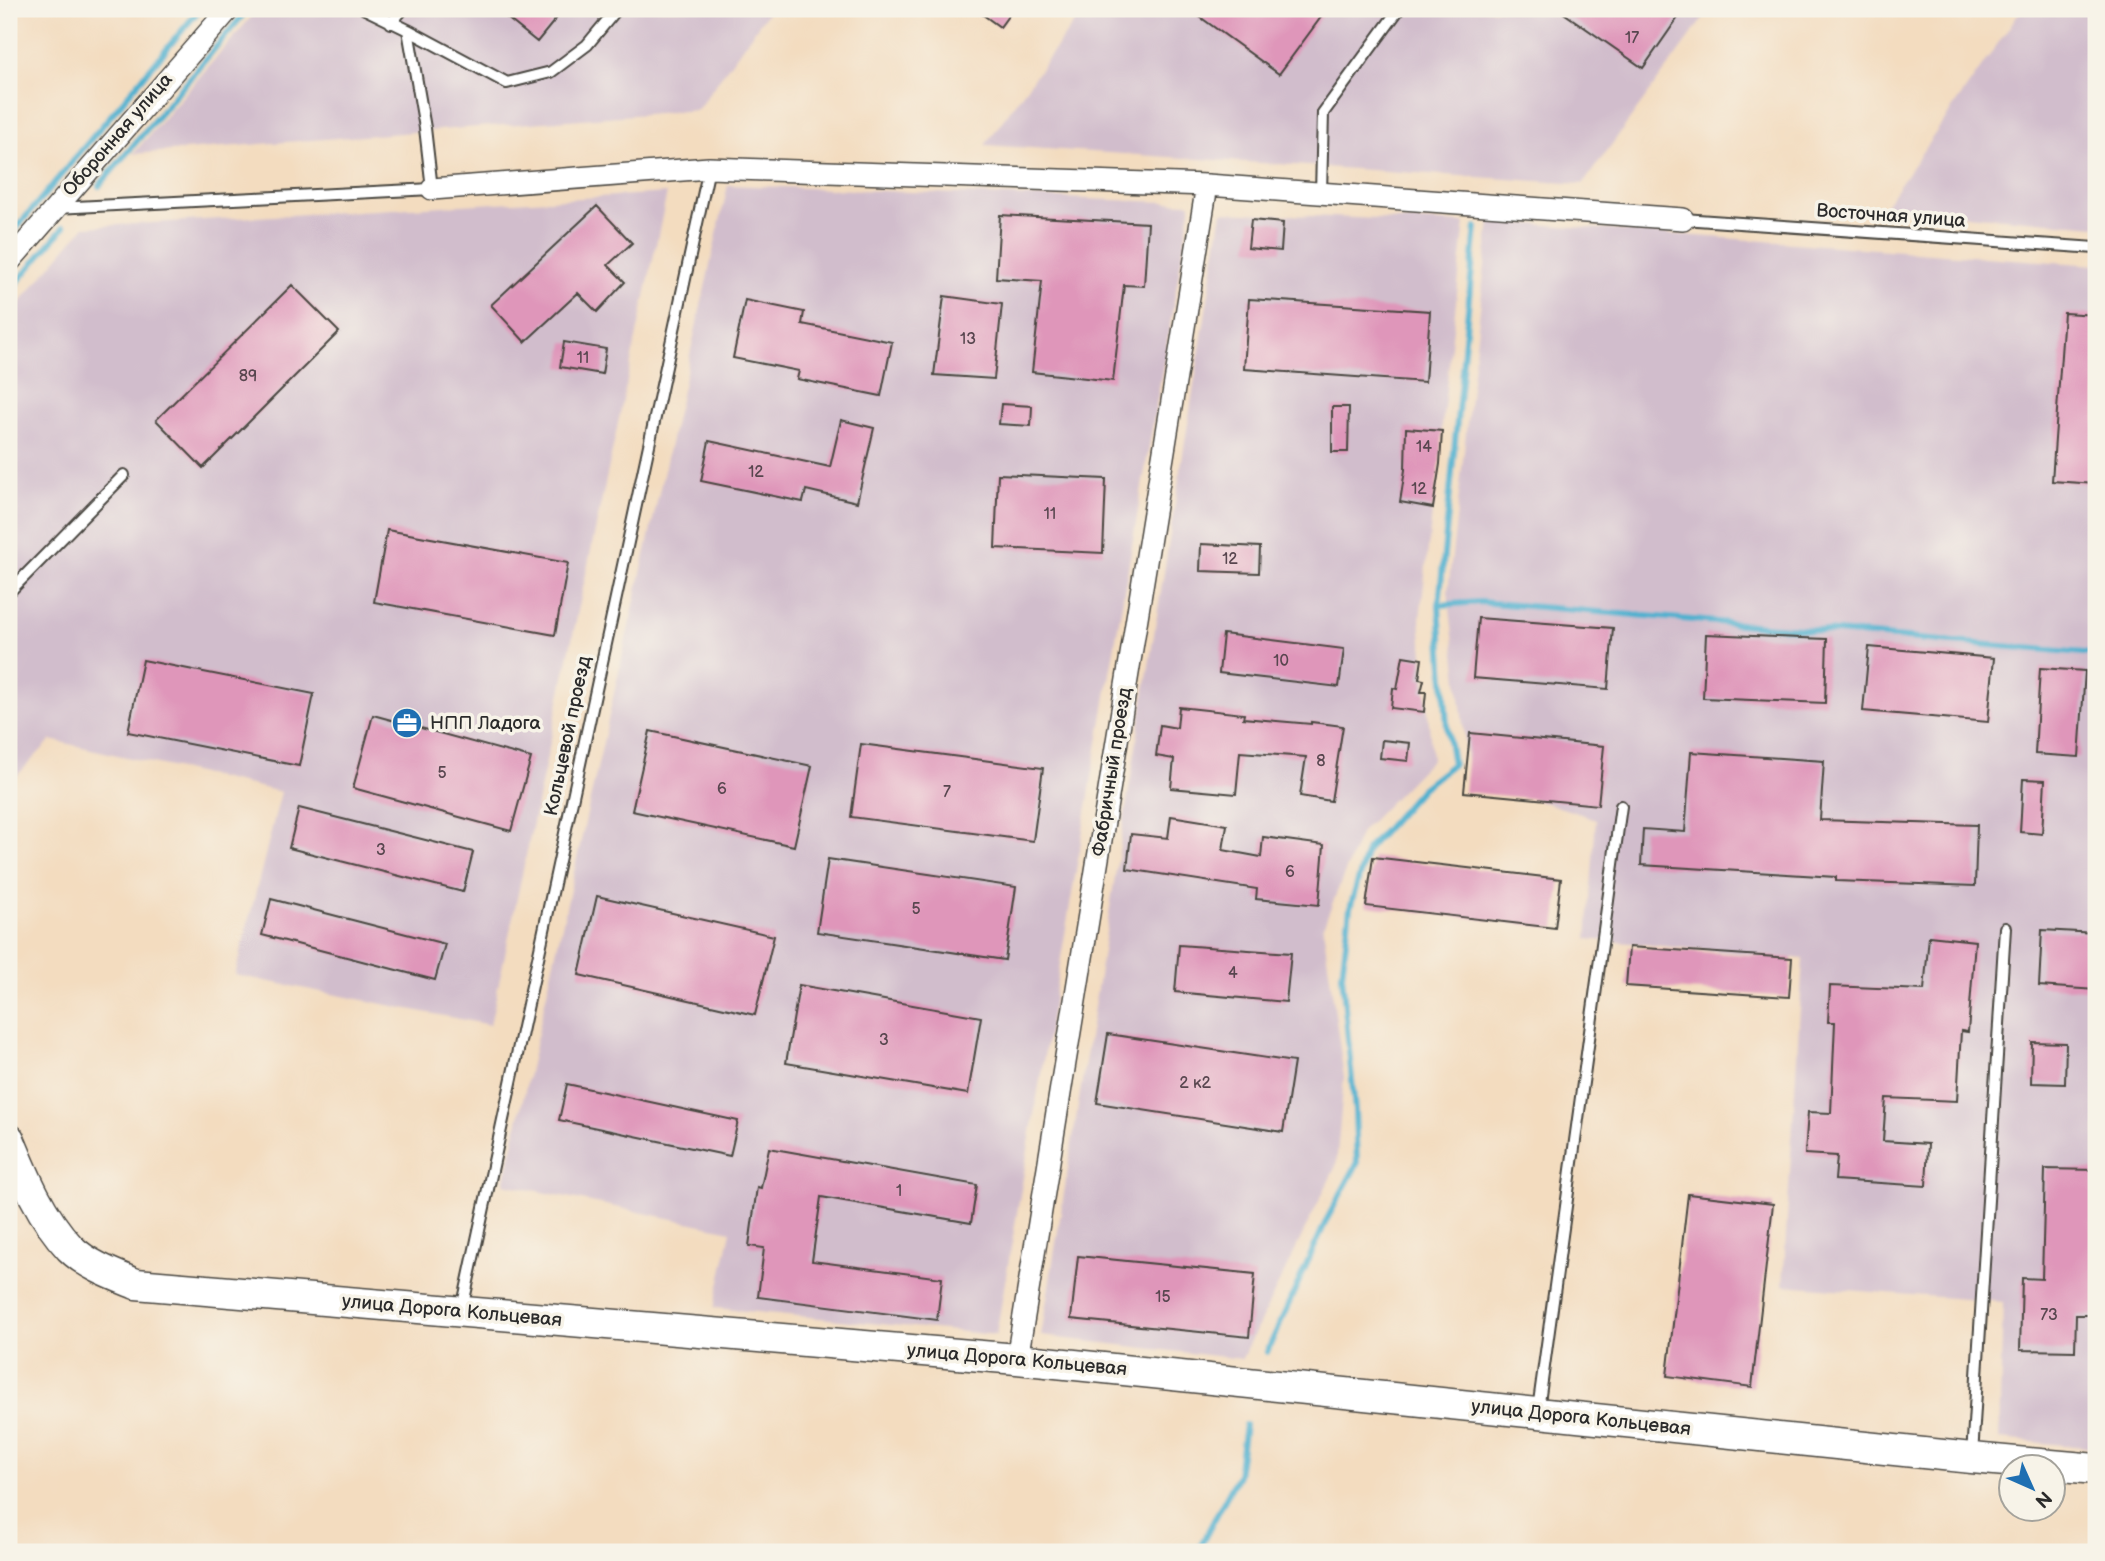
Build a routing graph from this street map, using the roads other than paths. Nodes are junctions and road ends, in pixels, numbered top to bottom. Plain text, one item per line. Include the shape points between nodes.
1 (229, 9) edge
2 (365, 9) edge
3 (403, 9) edge
4 (617, 9) edge
5 (1399, 9) edge
6 (391, 23) junction
7 (408, 30) junction
8 (709, 168) junction
9 (1207, 185) junction
10 (432, 189) junction
11 (1321, 193) junction
12 (54, 208) junction
13 (1683, 219) joint
14 (2096, 248) edge
15 (9, 262) edge
16 (124, 475) dead end
17 (9, 592) edge
18 (1621, 806) dead end
19 (2005, 928) dead end
20 (9, 1139) edge
21 (461, 1311) junction
22 (1017, 1359) junction
23 (1538, 1413) junction
24 (1972, 1458) junction
25 (2096, 1469) edge

1 - 12 street, Оборонная улица
2 - 6 lane
3 - 6 lane
4 - 7 lane via 587,45 551,72 507,83
5 - 11 lane via 1323,113
6 - 7 lane
7 - 10 lane
8 - 9 street
8 - 10 street
8 - 21 lane, Кольцевой проезд
9 - 11 street
9 - 22 street, Фабричный проезд
10 - 12 lane
11 - 13 street
12 - 15 street, Оборонная улица
13 - 14 lane, Восточная улица
16 - 17 lane
18 - 23 lane
19 - 24 lane
20 - 21 street, улица Дорога Кольцевая via 35,1201 71,1249 136,1284
21 - 22 street, улица Дорога Кольцевая
22 - 23 street, улица Дорога Кольцевая
23 - 24 street, улица Дорога Кольцевая
24 - 25 street, улица Дорога Кольцевая

